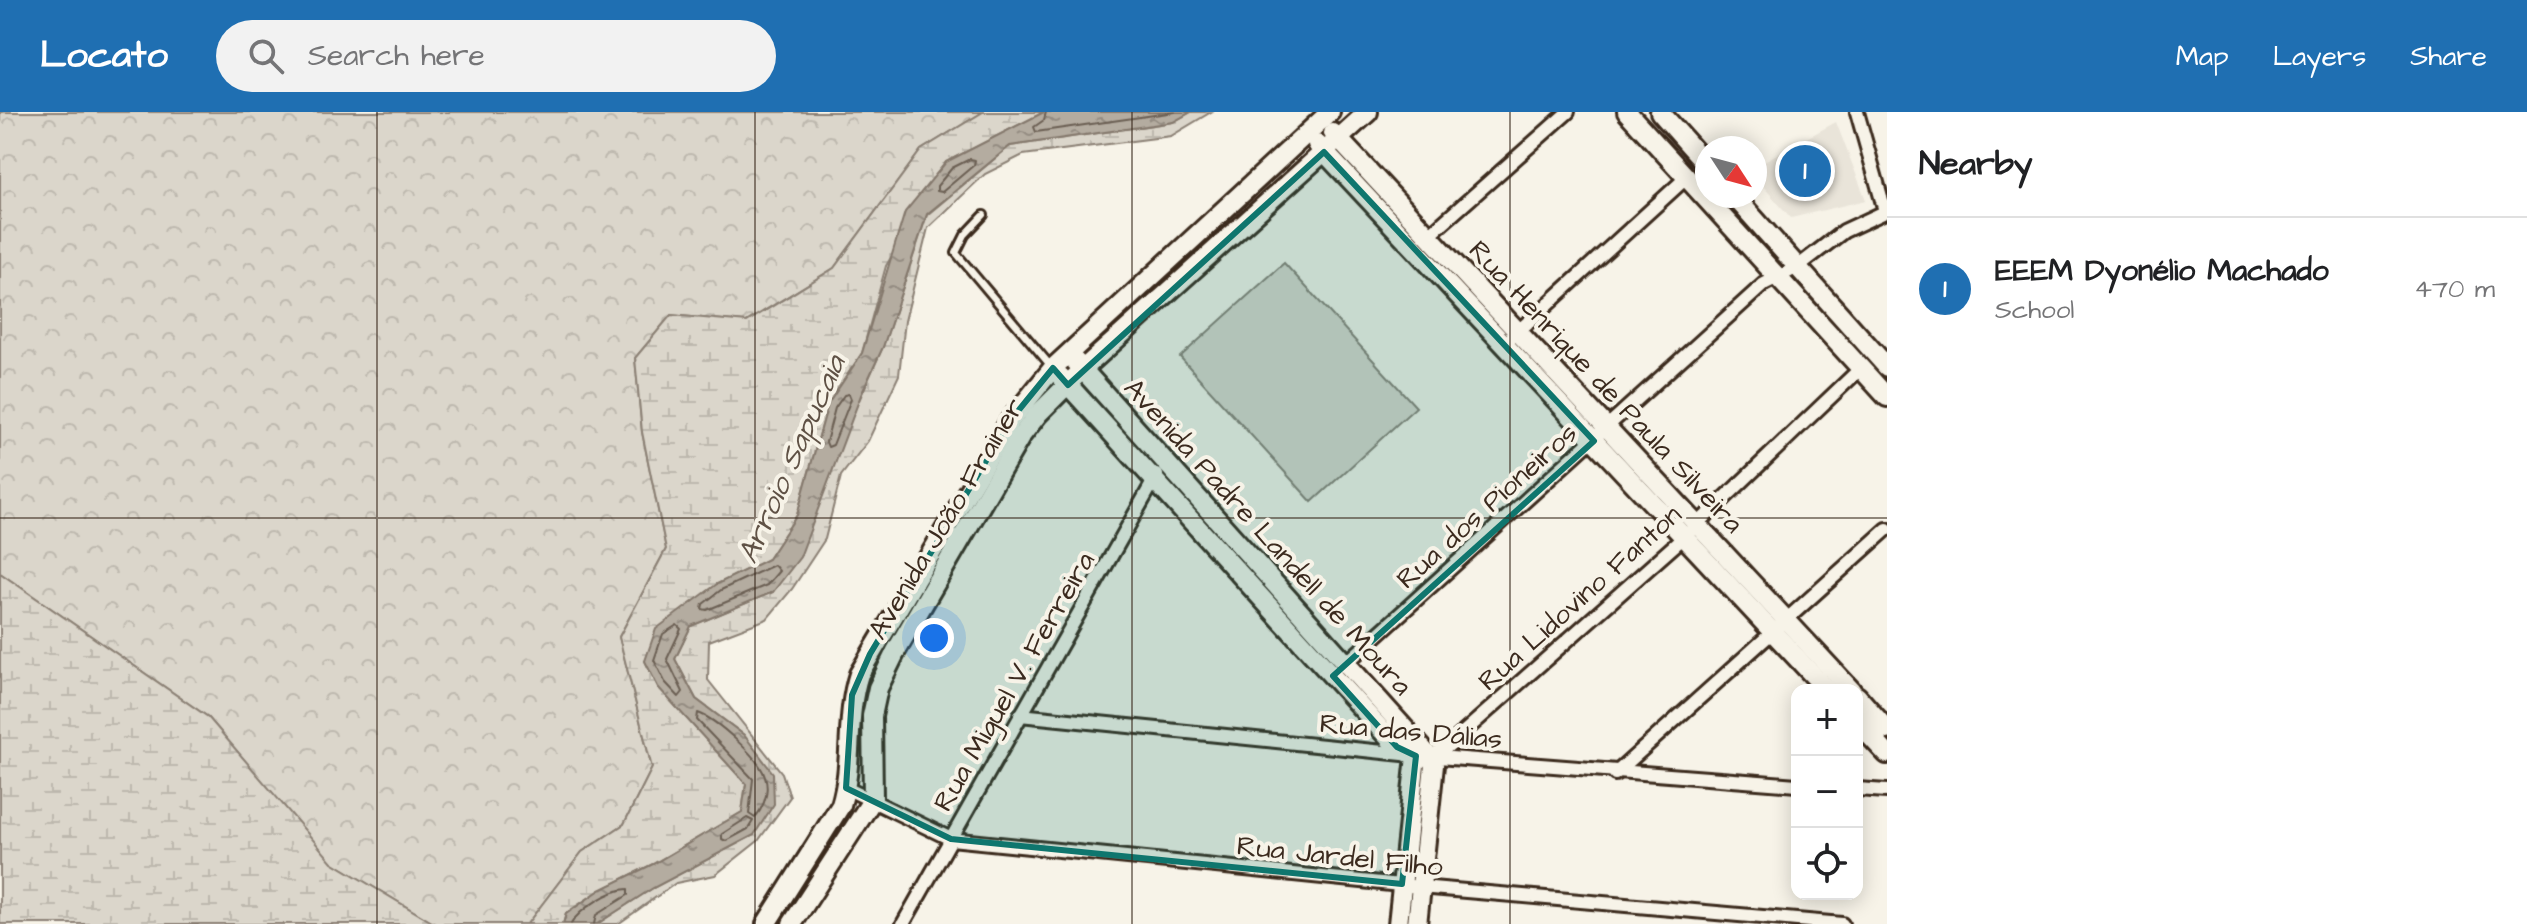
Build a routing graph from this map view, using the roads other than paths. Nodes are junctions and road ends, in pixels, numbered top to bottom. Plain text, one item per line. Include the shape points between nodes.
1 (1368, 112) edge
2 (1568, 112) edge
3 (1627, 112) edge
4 (1660, 112) edge
5 (1857, 112) edge
6 (1326, 116) edge
7 (1307, 133) junction
8 (1339, 139) junction
9 (1695, 151) edge
10 (1324, 152) junction
11 (1687, 177) junction
12 (1744, 208) edge
13 (1886, 211) edge
14 (984, 215) dead end
15 (1428, 236) junction
16 (1796, 268) junction
17 (1778, 275) junction
18 (1510, 338) junction
19 (1068, 352) junction
20 (1551, 367) junction
21 (1887, 367) edge
22 (1053, 368) junction
23 (1861, 368) junction
24 (1082, 370) junction
25 (1537, 380) junction
26 (1068, 385) junction
27 (1887, 397) edge
28 (1601, 434) junction
29 (1163, 461) junction
30 (1154, 482) junction
31 (1697, 522) junction
32 (1887, 529) edge
33 (1684, 537) junction
34 (1780, 626) junction
35 (1348, 661) junction
36 (1333, 676) junction
37 (1823, 684) edge
38 (1844, 684) edge
39 (1863, 701) edge
40 (1020, 715) junction
41 (1883, 717) edge
42 (1863, 728) edge
43 (1887, 754) edge
44 (1422, 756) junction
45 (1615, 774) junction
46 (1791, 785) edge
47 (846, 788) junction
48 (1863, 789) edge
49 (1887, 791) edge
50 (873, 799) junction
51 (951, 839) junction
52 (1411, 886) junction
53 (766, 924) edge
54 (792, 924) edge
55 (903, 924) edge
56 (1398, 924) edge
57 (1417, 924) edge
58 (1842, 924) edge

1 - 8 street, Avenida João Frainer
2 - 15 street
3 - 11 street
4 - 9 street
5 - 13 street
6 - 7 street, Avenida João Frainer
6 - 8 street, Rua Henrique de Paula Silveira
7 - 10 street, Rua Henrique de Paula Silveira
7 - 19 street, Avenida João Frainer
8 - 10 street, Avenida João Frainer
8 - 15 street, Rua Henrique de Paula Silveira
10 - 18 street, Rua Henrique de Paula Silveira
10 - 24 street, Avenida João Frainer
11 - 17 street
11 - 18 street
12 - 16 street
13 - 16 street via 1844,231
14 - 22 lane via 956,253
15 - 18 street, Rua Henrique de Paula Silveira
16 - 17 street
16 - 21 street
17 - 23 street
17 - 28 street, Rua dos Pioneiros
18 - 20 street, Rua Henrique de Paula Silveira
18 - 25 street, Rua Henrique de Paula Silveira
19 - 22 street, Avenida João Frainer
19 - 24 street, Avenida Padre Landell de Moura
20 - 25 street
20 - 28 street, Rua Henrique de Paula Silveira
22 - 26 street, Avenida Padre Landell de Moura
22 - 47 street, Avenida João Frainer via 1010,421 859,674 852,695
23 - 27 street
23 - 31 street, Rua Lidovino Fanton
24 - 26 street, Avenida João Frainer
24 - 29 street, Avenida Padre Landell de Moura
25 - 28 street, Rua Henrique de Paula Silveira
26 - 30 street, Avenida Padre Landell de Moura
26 - 50 street, Avenida João Frainer via 1021,436 884,676 872,716
28 - 31 street, Rua Henrique de Paula Silveira
28 - 33 street, Rua Henrique de Paula Silveira
28 - 35 street, Rua dos Pioneiros
29 - 30 street, Rua Miguel V. Ferreira
29 - 35 street, Avenida Padre Landell de Moura
30 - 36 street, Avenida Padre Landell de Moura
30 - 40 street, Rua Miguel V. Ferreira
31 - 33 street, Rua Lidovino Fanton
31 - 34 street, Rua Henrique de Paula Silveira
32 - 34 street
33 - 34 street, Rua Henrique de Paula Silveira
33 - 44 street, Rua Lidovino Fanton via 1447,747
34 - 37 street, Rua Henrique de Paula Silveira
34 - 38 street, Rua Henrique de Paula Silveira
34 - 45 street
35 - 36 street, Rua dos Pioneiros
35 - 44 street, Avenida Padre Landell de Moura
36 - 44 street, Avenida Padre Landell de Moura via 1397,747
39 - 41 street
40 - 44 street, Rua das Dálias
40 - 51 street, Rua Miguel V. Ferreira
42 - 43 street
44 - 45 street, Rua das Dálias
44 - 52 street
45 - 46 street, Rua das Dálias
47 - 50 street, Rua Jardel Filho
47 - 53 street, Avenida João Frainer via 833,821
48 - 49 street
50 - 51 street, Rua Jardel Filho
50 - 54 street
51 - 52 street, Rua Jardel Filho
51 - 55 street, Rua Miguel V. Ferreira
52 - 56 street
52 - 57 street
52 - 58 street, Rua Jardel Filho

